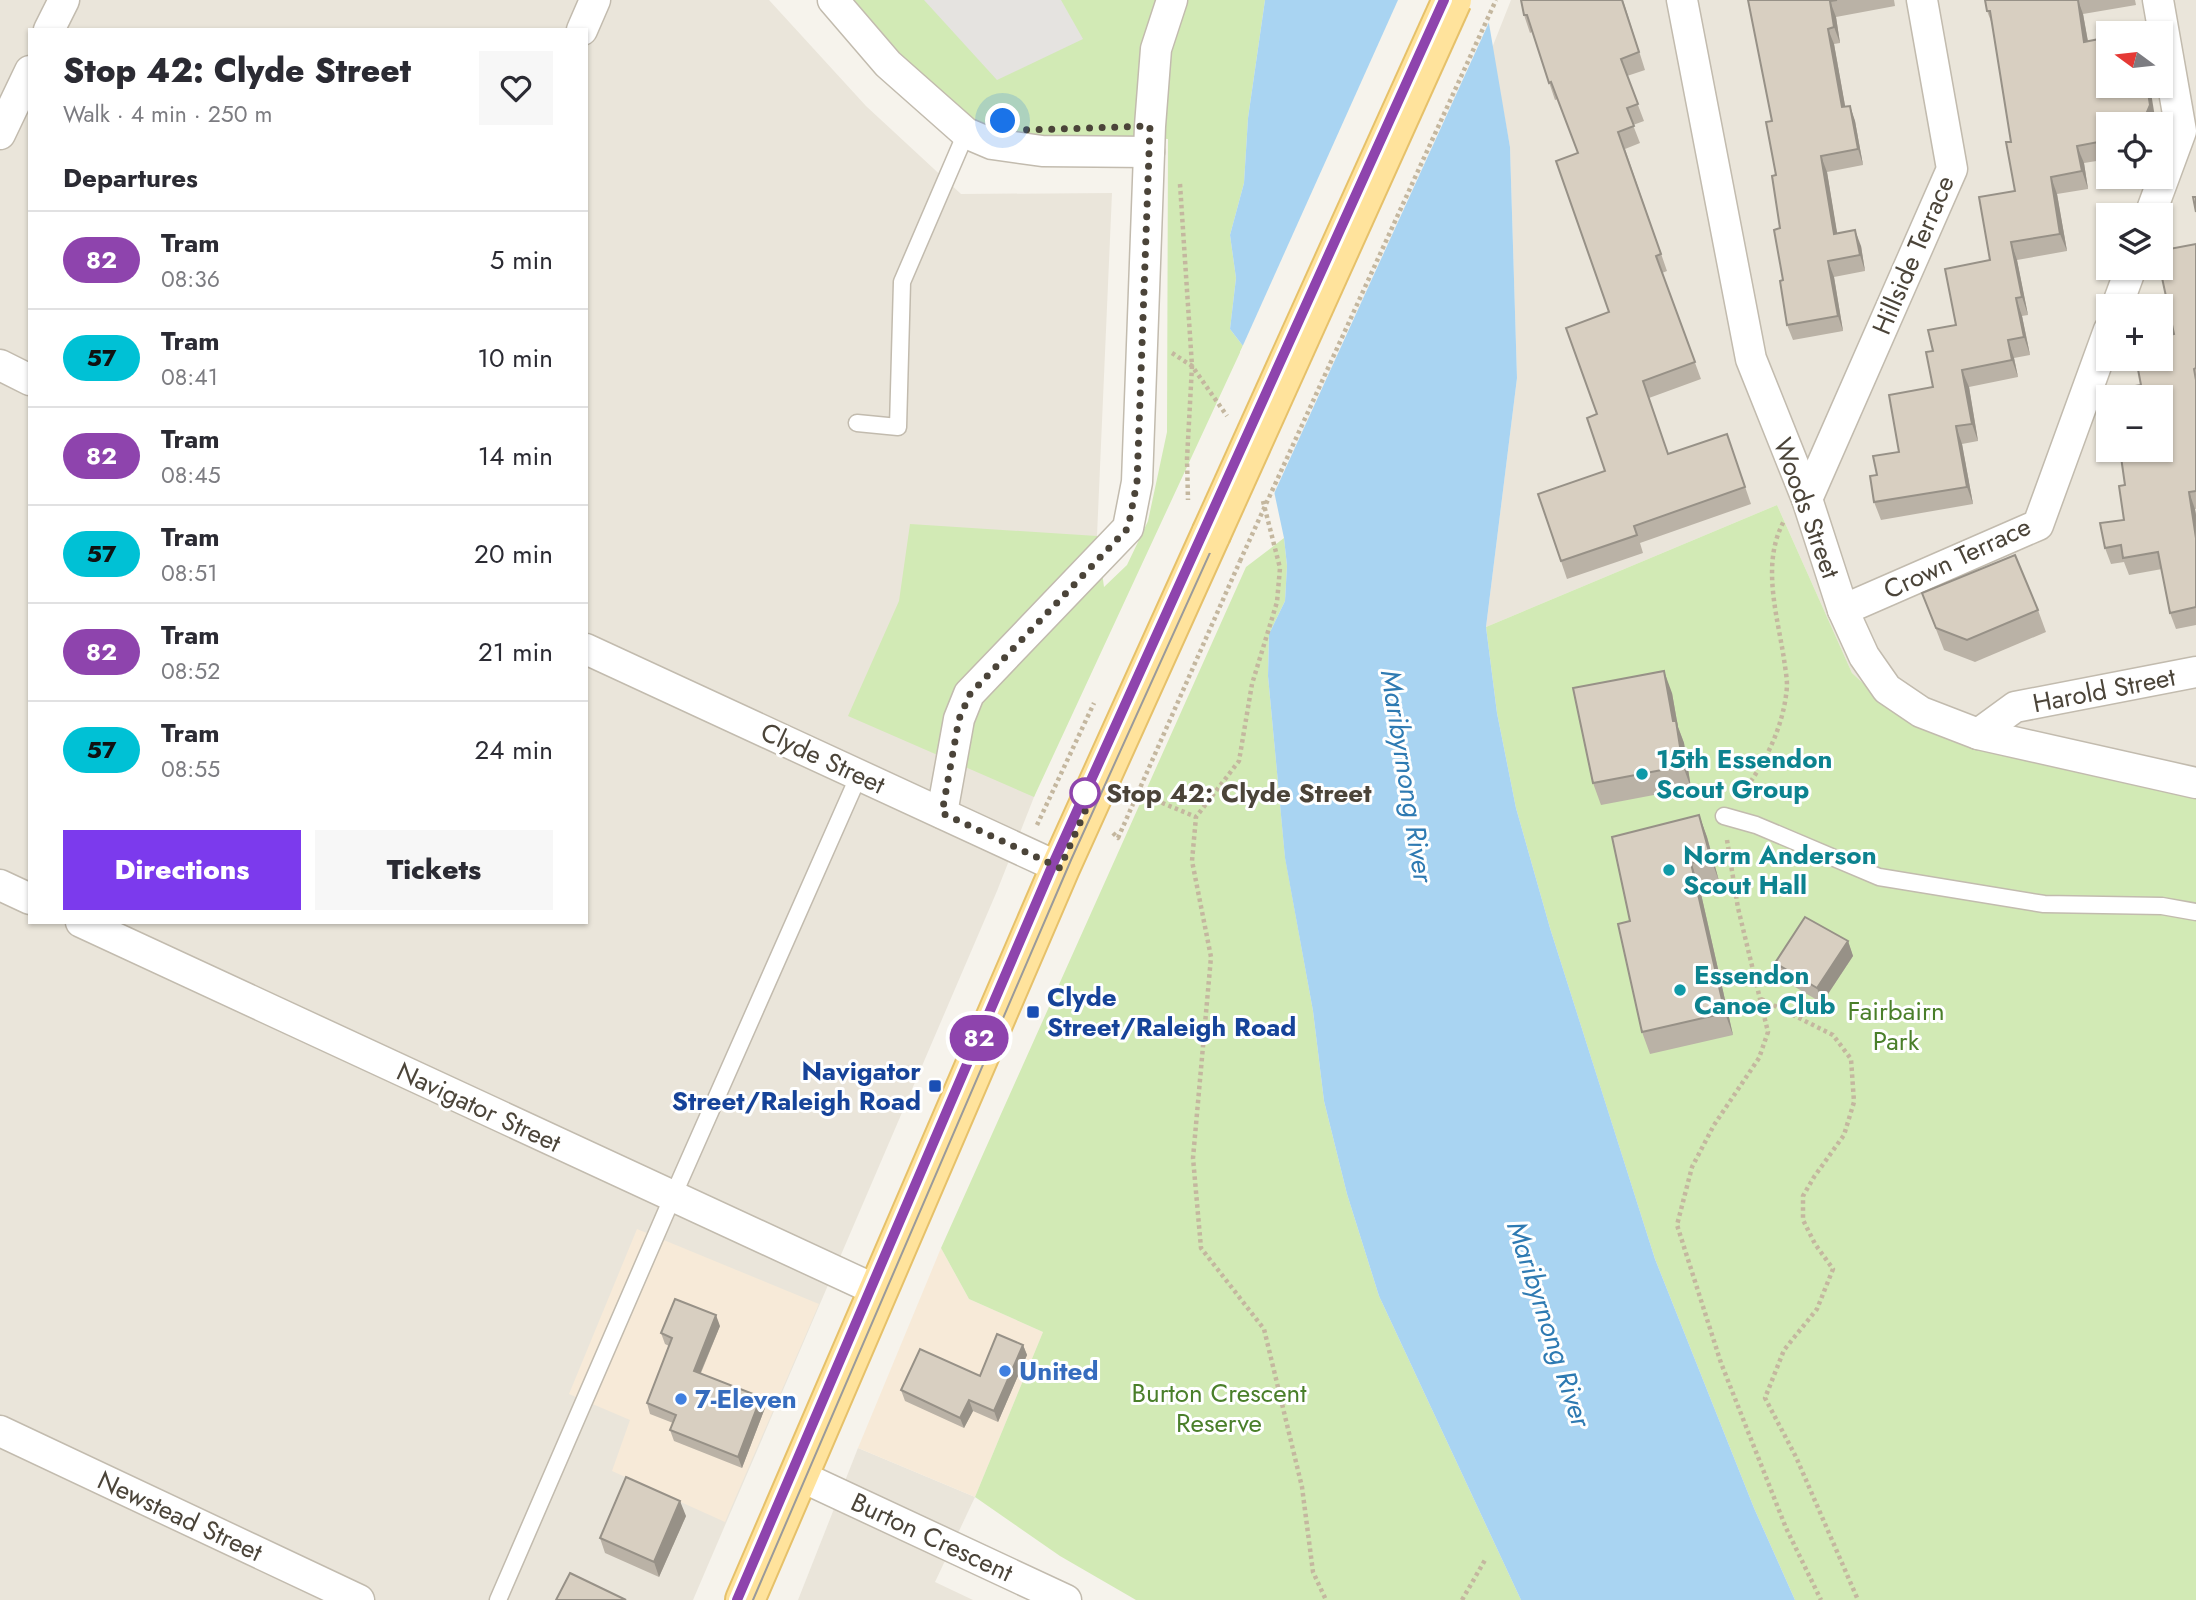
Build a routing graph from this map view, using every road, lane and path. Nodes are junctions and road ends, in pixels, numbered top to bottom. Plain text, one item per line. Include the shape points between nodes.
1 (64, 0) edge
2 (595, 0) edge
3 (833, 0) edge
4 (1452, 0) edge
5 (1496, 0) edge
6 (1682, 0) edge
7 (1922, 0) edge
8 (2158, 0) edge
9 (1171, 1) edge
10 (51, 28) edge
11 (583, 28) edge
12 (28, 75) edge
13 (966, 133) junction
14 (0, 134) edge
15 (1149, 152) junction
16 (1179, 173) dead end
17 (2154, 203) edge
18 (0, 365) edge
19 (1192, 366) junction
20 (2096, 366) edge
21 (28, 379) edge
22 (1228, 418) dead end
23 (857, 423) dead end
24 (1261, 488) dead end
25 (1807, 499) junction
26 (1188, 505) dead end
27 (1240, 561) dead end
28 (1843, 610) junction
29 (588, 650) edge
30 (2196, 672) edge
31 (1087, 719) dead end
32 (1978, 734) junction
33 (859, 775) junction
34 (2196, 783) edge
35 (1136, 792) dead end
36 (942, 813) junction
37 (1724, 816) junction
38 (1196, 817) junction
39 (1025, 851) junction
40 (1060, 868) junction
41 (0, 885) edge
42 (28, 898) edge
43 (2196, 912) edge
44 (84, 924) edge
45 (1760, 999) junction
46 (673, 1196) junction
47 (878, 1291) junction
48 (0, 1431) edge
49 (798, 1475) junction
50 (1485, 1560) dead end
51 (359, 1600) edge
52 (499, 1600) edge
53 (745, 1600) edge
54 (1066, 1600) edge
55 (1326, 1600) edge
56 (1462, 1600) edge
57 (1821, 1600) edge
58 (1858, 1600) edge

1 - 10 street
2 - 11 street
3 - 13 street via 887,64
4 - 40 main road, bridge
5 - 27 path, bridge
6 - 25 street, Woods Street via 1751,359
7 - 25 street, Hillside Terrace via 1952,169
8 - 17 street via 2181,131
9 - 15 street via 1156,49
12 - 14 street
13 - 15 street via 992,144 1042,151
13 - 23 lane via 902,282 898,427
15 - 36 street via 1137,482 1128,528 970,694 959,719
16 - 19 path
18 - 21 street
19 - 22 path
19 - 26 path
20 - 28 street, Crown Terrace via 2038,525
24 - 38 path via 1279,568 1277,602 1252,684 1239,761
25 - 28 street, Woods Street
25 - 37 path via 1778,531 1771,575 1787,684 1782,719 1749,784
28 - 32 street, Woods Street via 1864,656 1887,689 1921,712
29 - 33 street, Clyde Street
30 - 32 street, Harold Street via 2015,707
31 - 39 path
32 - 34 street, Woods Street
33 - 36 street, Clyde Street
33 - 46 lane
35 - 38 path
36 - 39 street, Clyde Street
37 - 43 lane via 1878,877 2044,904 2162,906
37 - 45 path via 1738,908
38 - 55 path via 1192,861 1211,957 1193,1158 1201,1248 1264,1329 1302,1486 1312,1572
39 - 40 street, Clyde Street
40 - 47 main road
41 - 42 street
44 - 46 street, Navigator Street
45 - 57 path via 1768,1032 1759,1058 1692,1167 1677,1225 1726,1376 1786,1528
45 - 58 path via 1833,1035 1851,1059 1854,1102 1844,1135 1803,1195 1803,1220 1833,1269 1817,1309 1784,1350 1765,1398
46 - 47 street, Navigator Street
46 - 52 lane
47 - 49 main road
48 - 51 street, Newstead Street
49 - 53 main road
49 - 54 street, Burton Crescent
50 - 56 path

